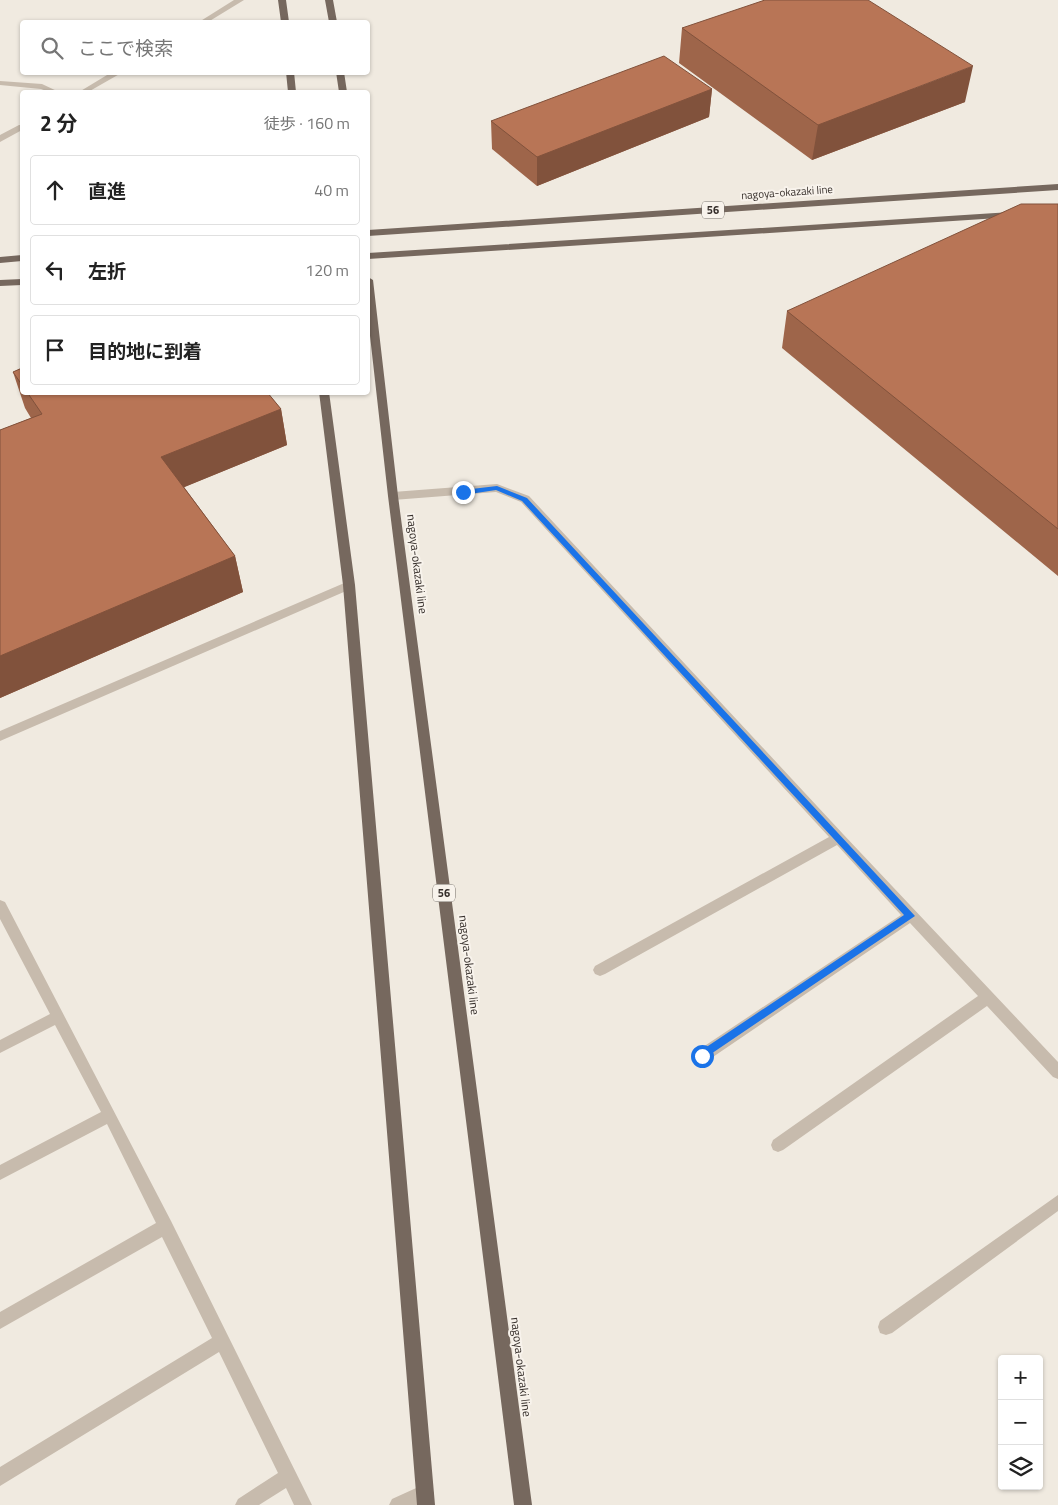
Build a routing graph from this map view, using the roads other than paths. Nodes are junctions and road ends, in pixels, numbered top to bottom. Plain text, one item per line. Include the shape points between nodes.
1 (240, 0) edge
2 (282, 0) edge
3 (330, 0) edge
4 (206, 20) edge
5 (285, 20) edge
6 (333, 20) edge
7 (114, 75) edge
8 (290, 75) edge
9 (340, 75) edge
10 (0, 83) edge
11 (50, 90) edge
12 (87, 90) edge
13 (292, 90) edge
14 (343, 90) edge
15 (20, 128) edge
16 (0, 139) edge
17 (1058, 187) edge
18 (1018, 214) edge
19 (370, 233) edge
20 (370, 256) edge
21 (20, 258) edge
22 (0, 260) edge
23 (20, 282) edge
24 (0, 284) edge
25 (370, 297) edge
26 (324, 395) edge
27 (393, 496) junction
28 (349, 585) junction
29 (0, 736) edge
30 (838, 838) junction
31 (0, 906) edge
32 (910, 916) junction
33 (5, 929) edge
34 (600, 970) dead end
35 (988, 997) junction
36 (58, 1017) junction
37 (0, 1047) edge
38 (702, 1056) dead end
39 (1058, 1072) edge
40 (110, 1115) junction
41 (778, 1145) dead end
42 (0, 1173) edge
43 (1058, 1202) edge
44 (166, 1226) junction
45 (0, 1321) edge
46 (886, 1327) dead end
47 (222, 1341) junction
48 (289, 1476) junction
49 (0, 1477) edge
50 (425, 1499) edge
51 (244, 1505) edge
52 (303, 1505) edge
53 (398, 1505) edge
54 (523, 1505) edge

1 - 4 street
2 - 5 main road
3 - 6 main road
7 - 12 street
8 - 13 main road
9 - 14 main road
10 - 11 street
15 - 16 street
17 - 19 main road, nagoya-okazaki line / 56
18 - 20 main road, 56
21 - 22 main road
23 - 24 main road
25 - 27 main road, nagoya-okazaki line / 56
26 - 28 main road
27 - 30 street via 497,488 525,499
27 - 54 main road, nagoya-okazaki line / 56
28 - 29 street
28 - 50 main road
30 - 32 street
30 - 34 street
31 - 33 street
32 - 35 street
32 - 38 street
33 - 36 street
35 - 39 street
35 - 41 street
36 - 37 street
36 - 40 street
40 - 42 street
40 - 44 street
43 - 46 street
44 - 45 street
44 - 47 street
47 - 48 street
47 - 49 street
48 - 51 street
48 - 52 street
50 - 53 street

